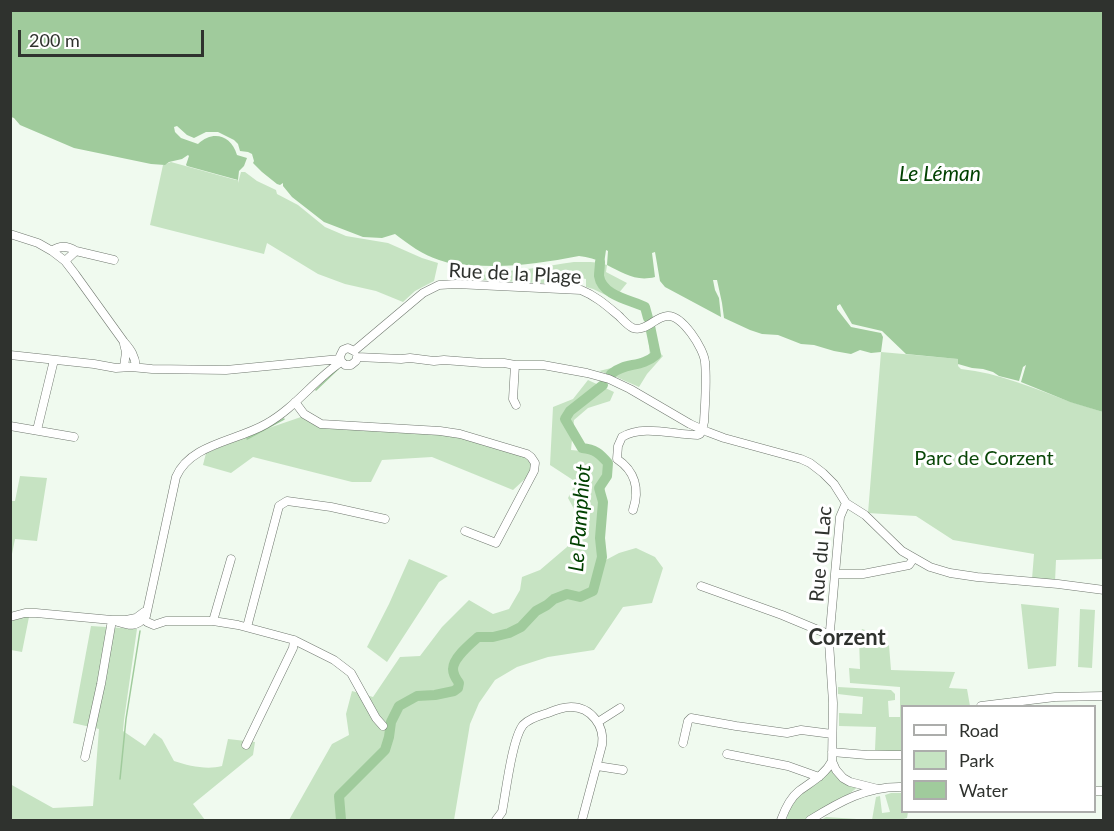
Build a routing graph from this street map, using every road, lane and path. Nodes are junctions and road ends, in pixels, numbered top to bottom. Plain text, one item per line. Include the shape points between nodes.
1 (10, 234) edge
2 (52, 251) junction
3 (76, 251) junction
4 (114, 260) dead end
5 (65, 261) junction
6 (124, 342) junction
7 (356, 354) junction
8 (10, 355) edge
9 (54, 360) junction
10 (341, 361) junction
11 (124, 365) junction
12 (136, 365) junction
13 (515, 366) junction
14 (295, 402) junction
15 (516, 405) dead end
16 (10, 426) edge
17 (37, 430) junction
18 (702, 430) junction
19 (75, 437) dead end
20 (846, 503) junction
21 (633, 510) dead end
22 (385, 519) dead end
23 (465, 531) dead end
24 (914, 558) junction
25 (231, 559) dead end
26 (835, 574) junction
27 (701, 586) dead end
28 (1104, 590) edge
29 (10, 614) edge
30 (142, 617) junction
31 (112, 620) junction
32 (213, 621) junction
33 (247, 627) junction
34 (830, 635) junction
35 (294, 640) junction
36 (1104, 696) edge
37 (989, 705) edge
38 (620, 708) dead end
39 (598, 722) junction
40 (383, 726) dead end
41 (832, 734) junction
42 (683, 743) dead end
43 (246, 746) dead end
44 (727, 754) dead end
45 (901, 755) edge
46 (832, 757) junction
47 (85, 758) dead end
48 (597, 766) junction
49 (623, 770) dead end
50 (819, 777) junction
51 (901, 787) edge
52 (878, 789) junction
53 (812, 819) edge
54 (496, 820) edge
55 (582, 820) edge
56 (781, 820) edge

1 - 2 street
2 - 3 street via 61,246
2 - 5 street
3 - 4 street
3 - 5 street
5 - 6 street
6 - 11 street
6 - 12 street
7 - 10 street via 351,365
7 - 10 street via 348,348 343,350
7 - 13 street
7 - 18 street, Rue de la Plage via 416,298 435,287 448,284 578,290 595,297 633,327 669,316 689,330 705,363
8 - 9 street
9 - 11 street via 116,368
9 - 17 street
10 - 12 street via 230,370
10 - 14 street
11 - 12 street
13 - 15 street
13 - 18 street via 557,367 614,381
14 - 23 street via 304,414 323,424 460,434 531,457 534,471 496,543
14 - 30 street via 265,425 203,450 185,463 177,477 148,612
16 - 17 street
17 - 19 street
18 - 20 street, Rue du Lac via 807,462 832,482
18 - 21 street via 698,435 647,431 622,436 617,459 626,465 635,482 637,499
20 - 24 street
20 - 26 street, Rue du Lac via 841,514
22 - 33 street via 287,501 279,506
24 - 26 street via 902,566 861,574
24 - 28 street via 950,573
25 - 32 street
26 - 34 street, Rue du Lac
27 - 34 street
29 - 31 street via 25,610
30 - 31 street via 138,624 131,625
30 - 32 street via 154,625 166,621
31 - 47 street
32 - 33 street
33 - 35 street
34 - 41 street, Rue du Lac
35 - 40 street via 351,673
35 - 43 street
36 - 37 street
38 - 39 street
39 - 48 street via 603,740
39 - 54 street via 584,710 569,707 534,717 522,726 516,738 502,812
41 - 42 street via 801,730 787,733 691,718
41 - 46 street, Rue du Lac
44 - 50 street via 788,766
45 - 46 street
46 - 50 street
46 - 52 street via 843,778
48 - 49 street
48 - 55 street
50 - 56 street via 792,798
51 - 52 street
52 - 53 street via 846,799

